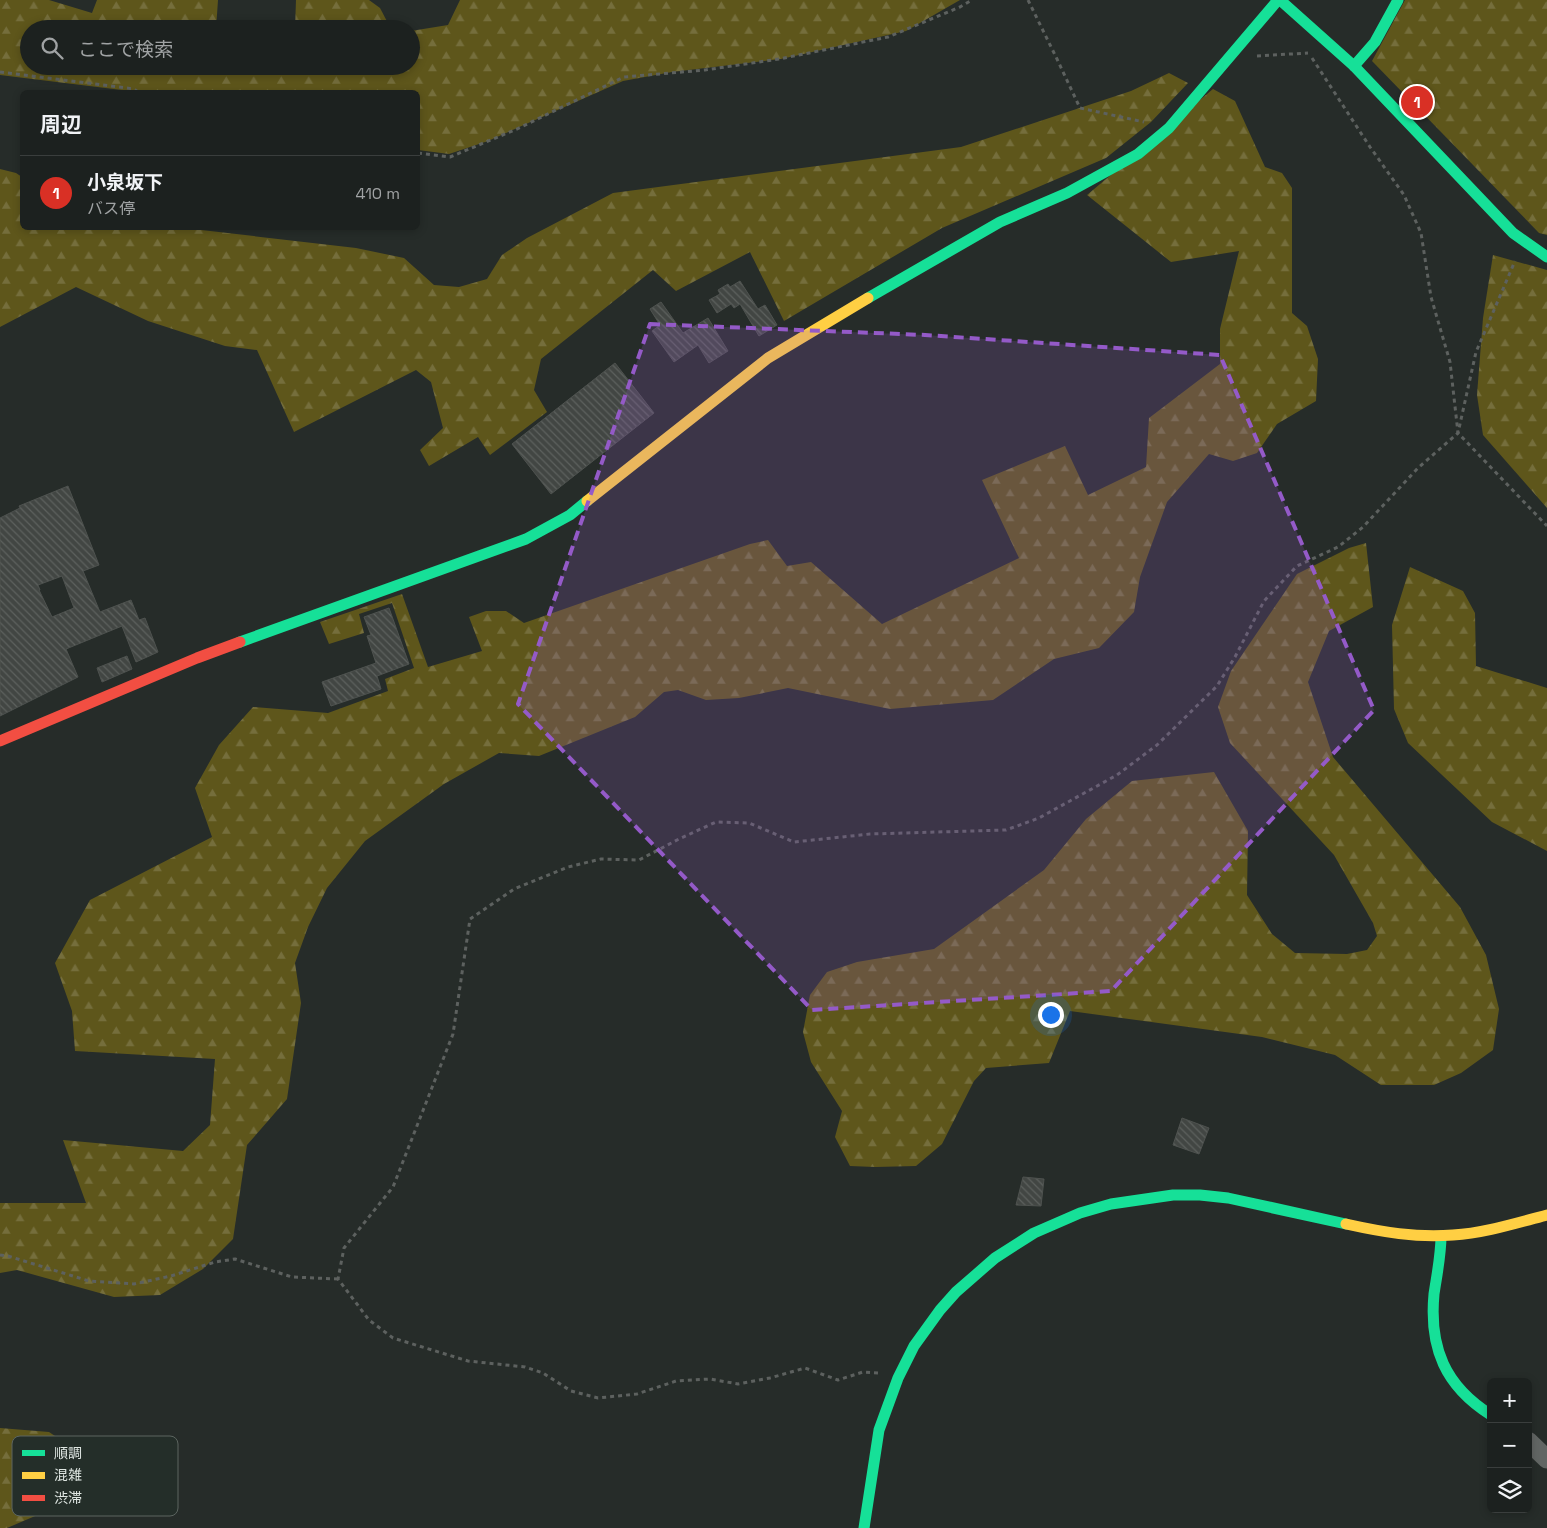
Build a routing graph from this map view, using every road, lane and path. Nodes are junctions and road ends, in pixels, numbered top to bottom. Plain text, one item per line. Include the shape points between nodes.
1 (972, 0) edge
2 (1028, 0) edge
3 (1279, 0) edge
4 (1398, 0) edge
5 (1229, 58) junction
6 (1354, 66) junction
7 (0, 72) edge
8 (20, 75) edge
9 (24, 75) edge
10 (135, 90) edge
11 (1169, 128) junction
12 (420, 153) edge
13 (1524, 242) junction
14 (1547, 257) edge
15 (1458, 433) junction
16 (1547, 526) edge
17 (0, 741) edge
18 (1547, 1215) edge
19 (1441, 1236) junction
20 (0, 1255) edge
21 (338, 1279) junction
22 (898, 1378) junction
23 (1487, 1413) edge
24 (1532, 1444) edge
25 (1547, 1459) edge
26 (864, 1528) edge

1 - 12 path via 888,37 715,69 624,77 517,129 450,157
2 - 11 path via 1080,108
3 - 5 street
3 - 6 street
4 - 6 street via 1375,42
5 - 11 street
5 - 15 path via 1308,53 1404,195 1421,233 1431,297 1450,362
6 - 13 street
7 - 8 path
9 - 10 path
11 - 17 street via 1138,154 1067,192 1000,222 768,358 570,515 526,539 197,658
13 - 14 street
13 - 15 path via 1476,352
15 - 16 path
15 - 21 path via 1418,468 1363,527 1338,547 1297,566 1264,601 1217,686 1157,745 1117,775 1039,818 1006,830 870,834 794,842 749,823 716,822 639,860 600,859 568,867 514,889 470,919 453,1034 393,1187 344,1248
18 - 19 street
19 - 22 street via 1388,1233 1252,1202 1200,1195 1173,1194 1111,1204 1080,1213 1034,1233 979,1270 940,1310 914,1346
19 - 23 street via 1433,1318 1437,1352 1458,1389
20 - 21 path via 89,1281 134,1284 235,1259 292,1277
21 - 22 path via 369,1320 393,1338 468,1361 525,1366 571,1391 598,1398 637,1394 676,1381 710,1379 738,1384 805,1368 838,1380 863,1372
22 - 26 street via 879,1430
24 - 25 street

